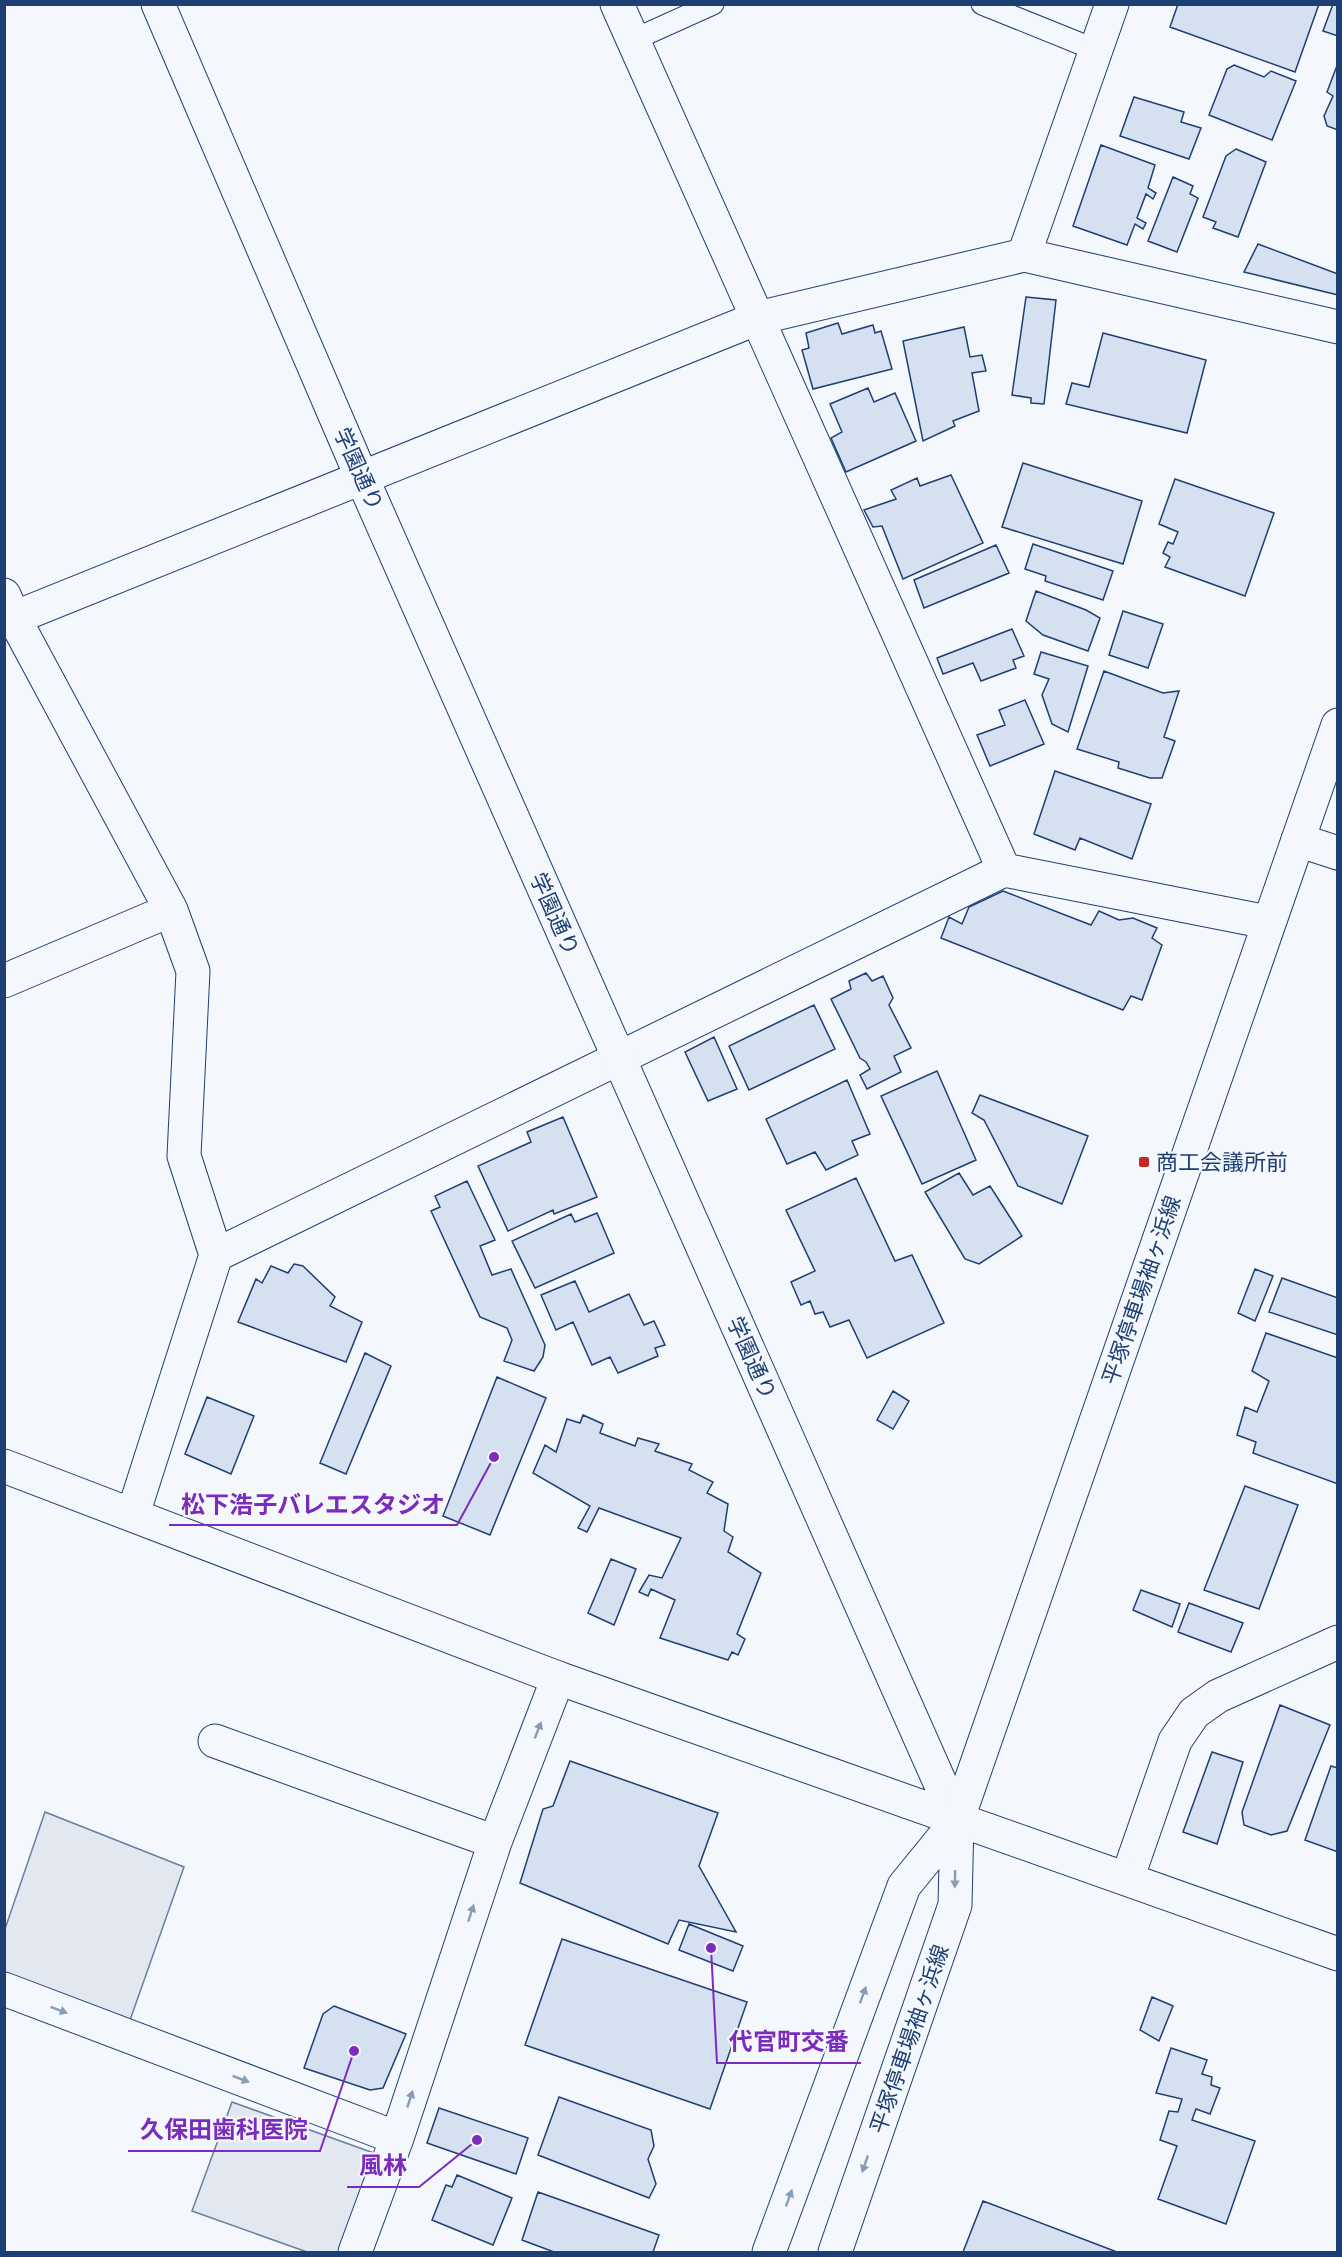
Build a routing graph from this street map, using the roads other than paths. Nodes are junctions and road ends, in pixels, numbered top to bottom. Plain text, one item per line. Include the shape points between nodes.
1 (158, 4) edge
2 (617, 4) edge
3 (713, 4) edge
4 (982, 4) edge
5 (1112, 4) edge
6 (633, 40) junction
7 (1096, 50) junction
8 (1024, 255) junction
9 (758, 318) junction
10 (1338, 327) edge
11 (362, 478) junction
12 (8, 612) edge
13 (1338, 725) edge
14 (1298, 840) junction
15 (1338, 853) edge
16 (1004, 870) junction
17 (171, 910) junction
18 (1268, 922) junction
19 (4, 981) edge
20 (619, 1058) junction
21 (216, 1255) junction
22 (4, 1466) edge
23 (133, 1514) junction
24 (1338, 1642) edge
25 (558, 1678) junction
26 (215, 1741) dead end
27 (957, 1821) junction
28 (495, 1842) junction
29 (1127, 1879) junction
30 (1338, 1954) edge
31 (4, 1989) edge
32 (397, 2138) junction
33 (355, 2253) edge
34 (769, 2253) edge
35 (835, 2253) edge

1 - 11 street, 学園通り
2 - 6 street
3 - 6 lane
4 - 7 lane
5 - 7 street
6 - 9 street
7 - 8 street
8 - 9 street
8 - 10 street
9 - 11 street
9 - 16 street
11 - 12 street
11 - 20 street, 学園通り
12 - 17 street
13 - 14 street, 平塚停車場袖ヶ浜線
14 - 15 street
14 - 18 street, 平塚停車場袖ヶ浜線
16 - 18 street
16 - 20 street
17 - 19 street
17 - 21 street via 193,972 183,1156
18 - 27 street, 平塚停車場袖ヶ浜線
20 - 21 street
20 - 27 street, 学園通り
21 - 23 street
22 - 23 street
23 - 25 street
24 - 29 street via 1218,1696 1194,1713 1174,1740
25 - 27 street
28 -> 25 street
26 - 28 street
27 - 29 street
34 -> 27 street, 平塚停車場袖ヶ浜線 via 904,1886
27 -> 35 street, 平塚停車場袖ヶ浜線 via 955,1905
32 -> 28 street
29 - 30 street
31 -> 32 street
32 - 33 street

